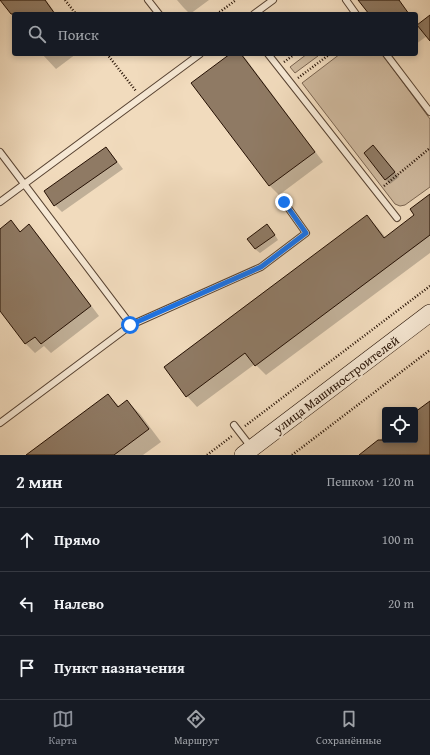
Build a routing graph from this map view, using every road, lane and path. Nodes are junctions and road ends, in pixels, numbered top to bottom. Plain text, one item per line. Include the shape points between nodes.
1 (65, 0) edge
2 (148, 0) edge
3 (236, 0) edge
4 (273, 0) edge
5 (346, 0) edge
6 (74, 12) edge
7 (157, 12) edge
8 (220, 12) edge
9 (257, 12) edge
10 (355, 12) edge
11 (109, 56) edge
12 (191, 56) edge
13 (270, 56) edge
14 (327, 56) edge
15 (388, 56) edge
16 (291, 83) junction
17 (141, 97) junction
18 (430, 112) edge
19 (430, 148) edge
20 (0, 152) edge
21 (24, 184) junction
22 (376, 191) junction
23 (0, 202) edge
24 (284, 202) dead end
25 (397, 218) dead end
26 (430, 286) edge
27 (430, 313) edge
28 (130, 325) junction
29 (430, 350) edge
30 (0, 423) edge
31 (234, 426) dead end
32 (238, 431) junction
33 (247, 452) edge
34 (207, 455) edge
35 (292, 455) edge

1 - 6 path
2 - 7 lane
3 - 8 path
4 - 9 lane
5 - 10 lane
11 - 17 path
12 - 17 lane
13 - 16 lane
14 - 16 path
15 - 18 lane
16 - 22 lane
17 - 21 lane
19 - 22 path
20 - 21 lane
21 - 23 lane
21 - 28 lane
22 - 25 lane
24 - 28 lane via 306,233 261,267
26 - 32 path
27 - 33 main road, улица Машиностроителей
28 - 30 lane
29 - 35 path
31 - 32 lane
32 - 33 lane
32 - 34 path

